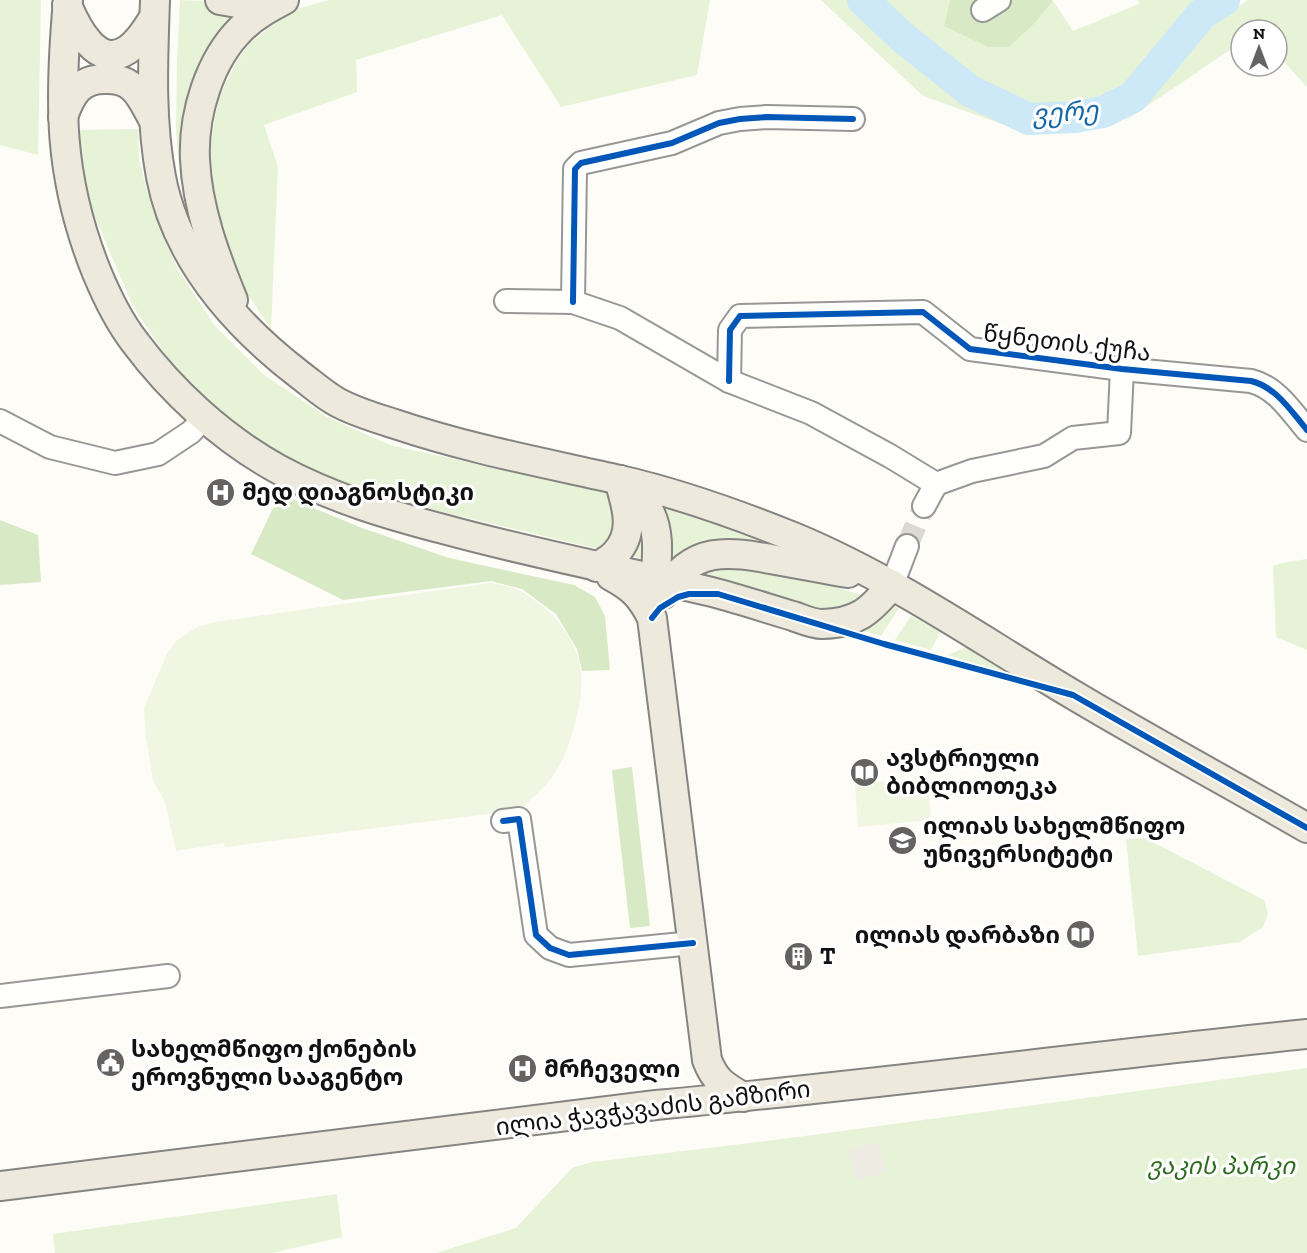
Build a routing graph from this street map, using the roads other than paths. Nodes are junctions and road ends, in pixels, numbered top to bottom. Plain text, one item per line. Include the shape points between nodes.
1 (221, 0) edge
2 (259, 0) edge
3 (284, 0) edge
4 (67, 3) edge
5 (155, 9) edge
6 (153, 119) junction
7 (853, 119) dead end
8 (62, 120) junction
9 (506, 301) dead end
10 (573, 302) junction
11 (244, 327) junction
12 (1122, 369) junction
13 (729, 381) junction
14 (205, 417) junction
15 (0, 421) edge
16 (1307, 430) edge
17 (619, 480) junction
18 (936, 484) junction
19 (924, 506) tunnel mouth
20 (907, 546) tunnel mouth
21 (597, 567) junction
22 (662, 582) junction
23 (885, 582) junction
24 (718, 594) junction
25 (652, 618) junction
26 (503, 821) dead end
27 (1307, 828) edge
28 (693, 943) junction
29 (168, 976) dead end
30 (0, 996) edge
31 (1307, 1034) edge
32 (707, 1060) junction
33 (743, 1097) junction
34 (656, 1105) junction
35 (0, 1186) edge

1 - 2 main road via 243,4
3 - 11 main road via 257,16 230,42 207,86 195,137 196,173 204,213 216,257
4 - 5 main road via 75,26 85,39 108,54 130,48
4 - 8 main road
5 - 6 main road
6 - 8 main road via 131,86 102,79 79,86 70,97
6 - 11 main road via 162,180 176,227 201,274
7 - 10 street via 767,117 730,121 672,143 582,163 575,169
8 - 14 main road via 70,190 86,245 109,301 133,340
9 - 10 street
10 - 13 street via 621,318
11 - 17 main road via 272,354 338,403 367,415 456,444
12 - 13 street, წყნეთის ქუჩა via 970,349 923,312 740,316 730,330
12 - 16 street, წყნეთის ქუჩა via 1263,384
12 - 18 street via 1119,433 1073,438 1044,456 972,471
13 - 18 street via 811,413
14 - 15 street via 191,432 158,454 115,463 50,447
14 - 21 main road via 277,468 377,512
17 - 21 main road via 628,512 626,535 616,554
17 - 22 main road via 646,505 653,520
17 - 23 main road via 726,511 838,557
18 - 19 street
20 - 23 street
21 - 22 main road
21 - 25 main road via 641,597
22 - 23 main road via 708,556 721,553
22 - 24 main road
22 - 25 main road
23 - 24 main road via 874,607 863,615 819,624
23 - 27 main road
24 - 25 main road via 678,597
25 - 28 main road
26 - 28 street via 519,819 536,935 550,948 569,955
28 - 32 main road
29 - 30 street
31 - 33 main road, ილია ჭავჭავაძის გამზირი
32 - 33 main road via 718,1081
32 - 34 main road via 696,1081
33 - 34 main road, ილია ჭავჭავაძის გამზირი
34 - 35 main road, ილია ჭავჭავაძის გამზირი

